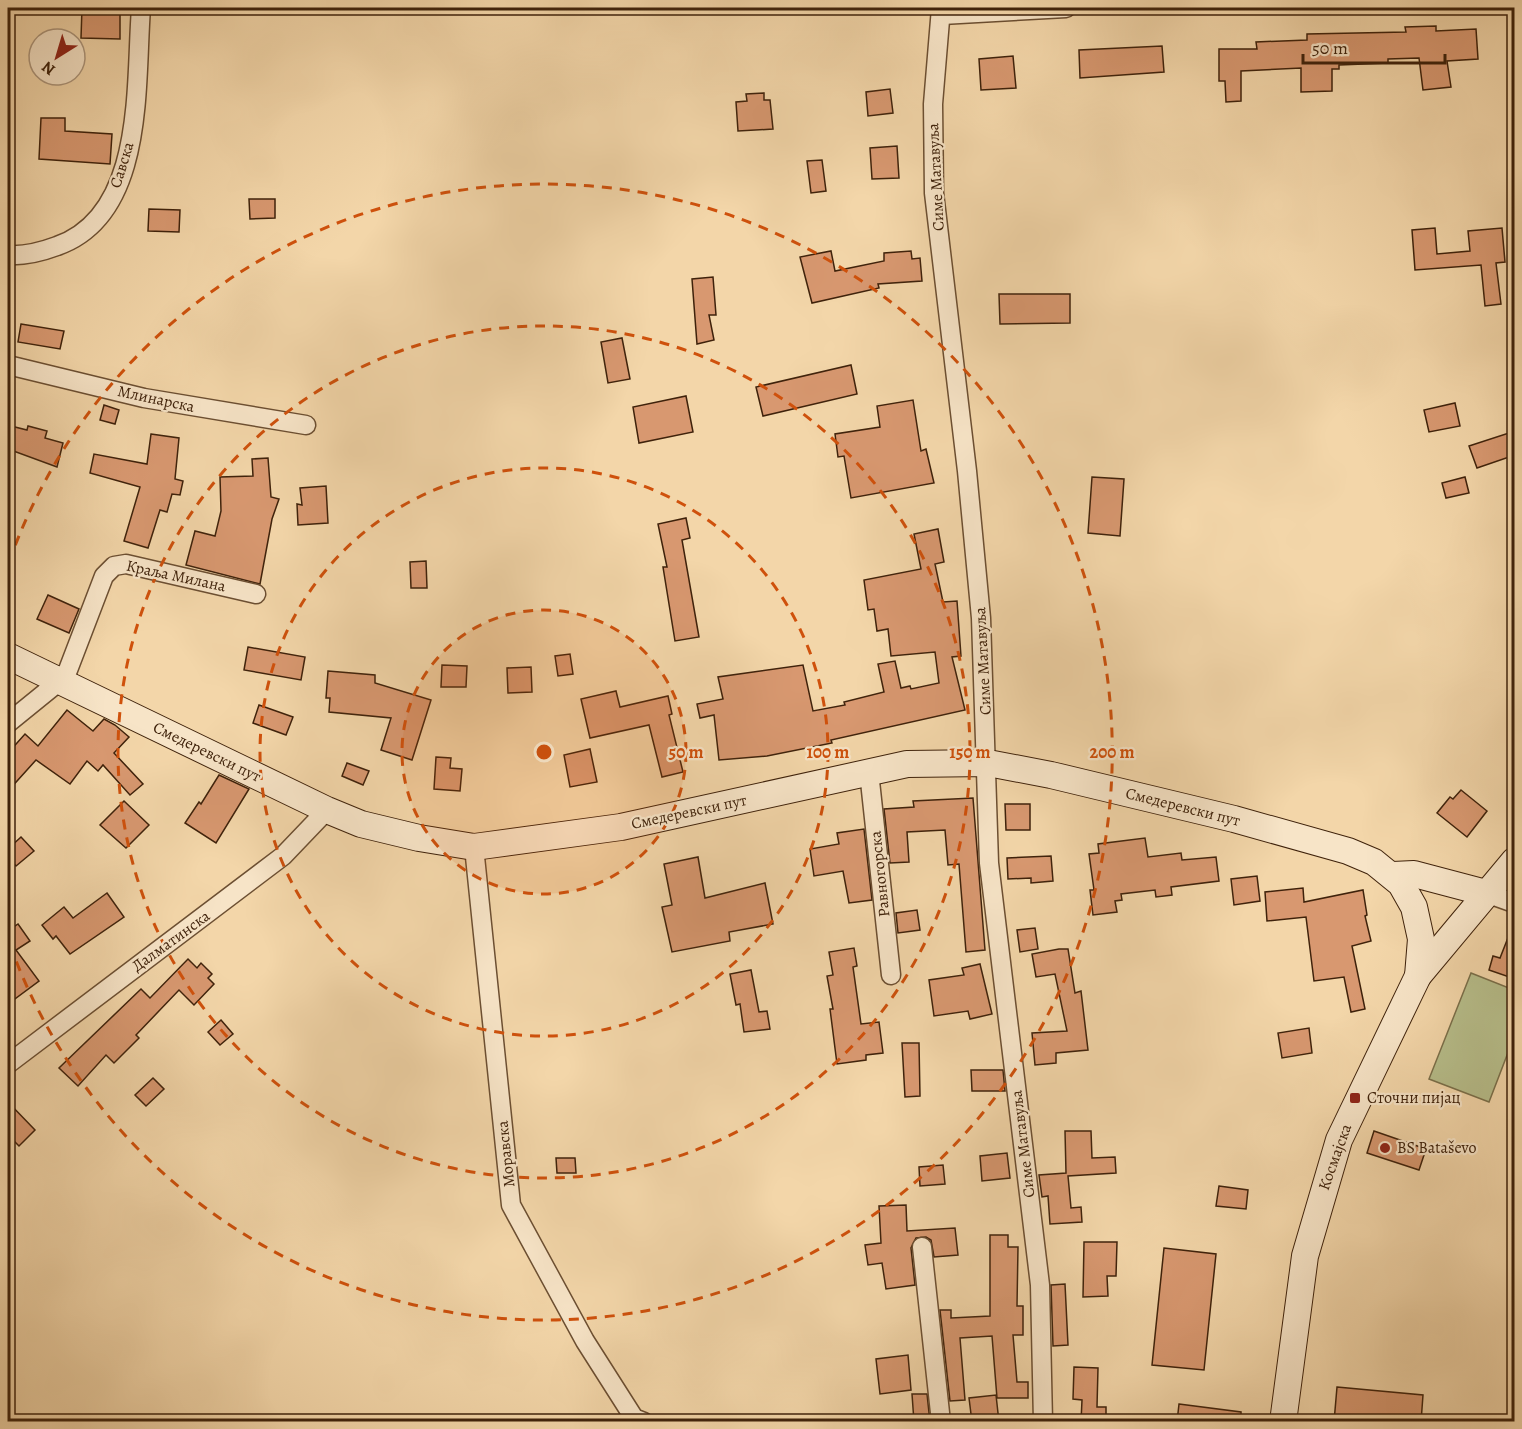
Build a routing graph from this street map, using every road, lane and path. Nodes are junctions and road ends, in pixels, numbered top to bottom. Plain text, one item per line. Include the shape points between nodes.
1 (141, 8) edge
2 (1066, 8) edge
3 (941, 11) edge
4 (8, 255) edge
5 (8, 365) edge
6 (306, 425) dead end
7 (256, 594) dead end
8 (8, 656) edge
9 (61, 680) junction
10 (8, 723) edge
11 (988, 763) junction
12 (869, 772) junction
13 (327, 810) junction
14 (474, 848) junction
15 (1515, 861) edge
16 (1393, 874) junction
17 (1486, 892) junction
18 (1515, 903) edge
19 (891, 975) dead end
20 (1418, 976) junction
21 (8, 1064) edge
22 (921, 1247) dead end
23 (644, 1422) edge
24 (941, 1422) edge
25 (1043, 1422) edge
26 (1283, 1422) edge

1 - 4 street, Савска via 130,144 113,196 87,229 70,242 43,251
2 - 3 street
3 - 11 street, Симе Матавуља via 933,104 934,193 980,606
5 - 6 street, Млинарска via 144,398
7 - 9 street, Краља Милана via 126,564 114,566 104,576
8 - 9 street, Смедеревски пут
9 - 10 street
9 - 13 street, Смедеревски пут
11 - 12 street, Смедеревски пут via 907,764
11 - 16 street, Смедеревски пут via 1234,819 1348,851
11 - 25 street, Симе Матавуља via 989,863 1041,1285
12 - 14 street, Смедеревски пут via 621,827
12 - 19 street, Равногорска
13 - 14 street, Смедеревски пут via 384,830
13 - 21 street, Далматинска via 283,856
14 - 23 street, Моравска via 511,1205 585,1341 634,1418
15 - 17 street, Космајска
16 - 17 street via 1413,874
16 - 20 street via 1407,892 1418,920
17 - 18 street
17 - 20 street, Космајска
20 - 26 street, Космајска via 1343,1130 1318,1202 1300,1284
22 - 24 street

